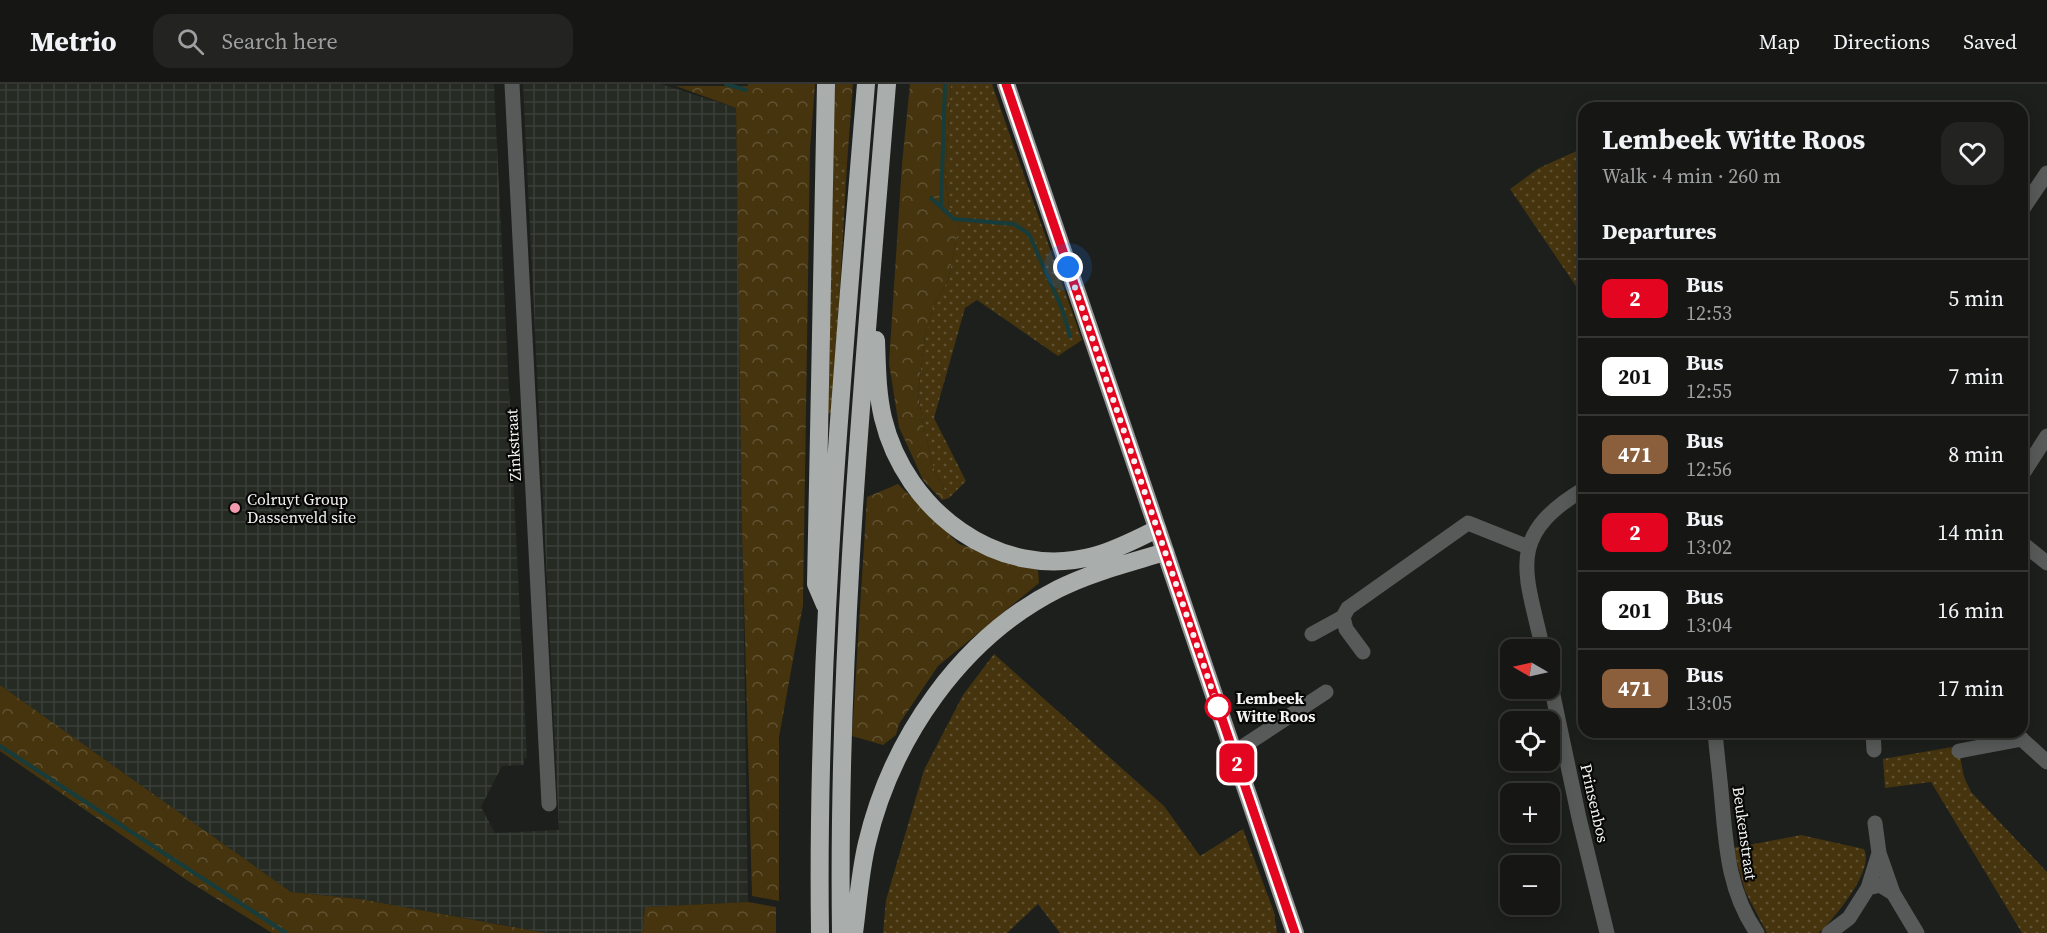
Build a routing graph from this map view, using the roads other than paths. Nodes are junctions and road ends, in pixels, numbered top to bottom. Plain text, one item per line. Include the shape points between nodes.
1 (512, 84) edge
2 (826, 84) edge
3 (867, 84) edge
4 (887, 84) edge
5 (1006, 84) edge
6 (2047, 173) edge
7 (2028, 201) edge
8 (869, 302) junction
9 (2047, 436) edge
10 (2028, 466) edge
11 (1578, 493) edge
12 (1157, 529) junction
13 (1528, 547) junction
14 (2028, 548) edge
15 (1165, 552) junction
16 (2047, 563) edge
17 (827, 612) junction
18 (1343, 617) junction
19 (1312, 634) dead end
20 (1541, 639) edge
21 (1363, 652) dead end
22 (1326, 693) dead end
23 (1554, 699) edge
24 (1716, 738) edge
25 (1873, 738) edge
26 (2010, 738) edge
27 (2020, 738) edge
28 (1874, 750) dead end
29 (1959, 751) dead end
30 (1233, 753) junction
31 (2047, 762) edge
32 (549, 804) dead end
33 (1875, 823) dead end
34 (1879, 853) junction
35 (1868, 888) junction
36 (1893, 893) junction
37 (820, 933) edge
38 (841, 933) edge
39 (855, 933) edge
40 (1294, 933) edge
41 (1607, 933) edge
42 (1757, 933) edge
43 (1829, 933) edge
44 (1917, 933) edge

1 - 32 street, Zinkstraat
2 - 17 highway via 816,584
3 - 17 highway
4 - 8 highway
5 - 12 main road
6 - 7 street
8 - 12 highway via 884,419 898,458 916,489 938,515 989,548 1040,560 1093,557
8 - 38 highway via 848,611
9 - 10 street
11 - 13 street via 1542,522
12 - 15 main road
13 - 18 street via 1468,523 1348,608
13 - 20 street via 1527,574
14 - 16 street
15 - 30 main road
15 - 39 highway via 1096,573 1057,590 1011,619 956,669 911,733 880,799 867,843
17 - 37 highway
18 - 19 street
18 - 21 street
22 - 30 street
23 - 41 street, Prinsenbos
24 - 42 street, Beukenstraat via 1732,884
25 - 28 street
26 - 29 street
27 - 31 street
30 - 40 main road
33 - 34 street
34 - 35 street
34 - 36 street
35 - 36 street via 1880,885
35 - 43 street via 1849,918
36 - 44 street

